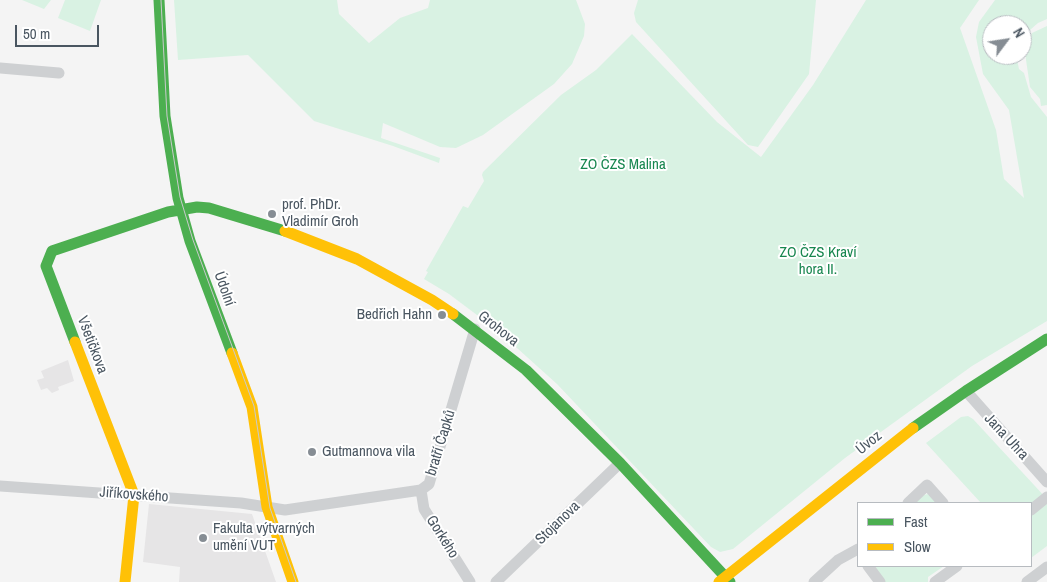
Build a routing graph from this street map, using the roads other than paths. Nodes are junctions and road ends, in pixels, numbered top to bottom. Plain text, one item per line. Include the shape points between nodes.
1 (159, 0) edge
2 (0, 68) edge
3 (59, 73) dead end
4 (180, 210) junction
5 (475, 329) junction
6 (1047, 339) edge
7 (966, 391) junction
8 (620, 463) junction
9 (1047, 482) edge
10 (0, 486) edge
11 (421, 490) junction
12 (134, 495) junction
13 (1047, 497) edge
14 (909, 502) edge
15 (943, 502) edge
16 (267, 507) junction
17 (1032, 509) edge
18 (857, 551) edge
19 (869, 567) edge
20 (956, 567) edge
21 (1047, 567) edge
22 (725, 580) edge
23 (125, 582) edge
24 (292, 582) edge
25 (470, 582) edge
26 (496, 582) edge
27 (814, 582) edge
28 (880, 582) edge
29 (935, 582) edge
30 (1027, 582) edge

1 - 4 street, Údolní via 165,116
2 - 3 street
4 - 5 street, Grohova via 209,208 295,234 348,256 432,300
4 - 12 street, Všetičkova via 52,251 46,266
4 - 16 street, Údolní via 252,407
5 - 8 street, Grohova via 526,370
5 - 11 street, bratří Čapků via 428,484
6 - 7 street, Úvoz
7 - 9 street, Jana Uhra
7 - 22 street, Úvoz via 897,440
8 - 22 street, Grohova
8 - 26 street, Stojanova
10 - 12 street, Jiříkovského
11 - 16 street, bratří Čapků via 284,510
11 - 25 street, Gorkého via 424,509
12 - 16 street, Jiříkovského
12 - 23 street, Všetičkova
13 - 17 street
14 - 15 street via 927,486
16 - 24 street, Údolní
18 - 27 street via 838,560
19 - 28 street
20 - 29 street
21 - 30 street

